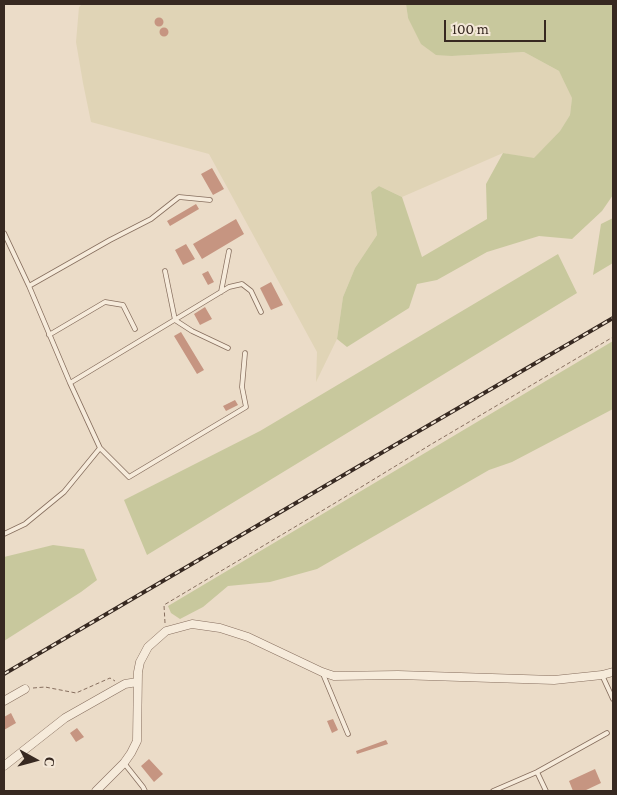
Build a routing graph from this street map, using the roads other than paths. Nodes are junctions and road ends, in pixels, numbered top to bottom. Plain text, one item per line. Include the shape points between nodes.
1 (210, 200) dead end
2 (4, 233) edge
3 (229, 251) dead end
4 (165, 271) dead end
5 (29, 286) junction
6 (221, 292) junction
7 (261, 312) dead end
8 (175, 320) junction
9 (135, 329) dead end
10 (49, 335) junction
11 (228, 348) dead end
12 (245, 353) dead end
13 (70, 383) junction
14 (100, 448) junction
15 (4, 534) edge
16 (322, 672) junction
17 (613, 672) edge
18 (602, 675) junction
19 (137, 682) junction
20 (25, 689) road end
21 (613, 699) edge
22 (4, 701) edge
23 (607, 733) dead end
24 (348, 734) dead end
25 (124, 764) junction
26 (4, 766) edge
27 (537, 772) junction
28 (143, 790) edge
29 (96, 791) edge
30 (493, 791) edge
31 (546, 791) edge

1 - 5 lane via 179,197 151,219
2 - 5 lane
3 - 6 lane
4 - 8 lane
5 - 10 lane
6 - 7 lane via 242,284 250,291
6 - 8 lane
8 - 11 lane
8 - 13 lane
9 - 10 lane via 123,305 105,302
10 - 13 lane
12 - 14 lane via 242,387 246,407 129,477
13 - 14 lane
14 - 15 lane via 64,492 25,524
16 - 18 street via 334,676 554,680
16 - 19 street via 248,637 192,624 166,631 148,646 140,662
16 - 24 lane
17 - 18 street
18 - 21 lane
19 - 25 street via 137,741
19 - 26 street via 125,684 65,718
20 - 22 street
23 - 27 lane
25 - 28 lane
25 - 29 street
27 - 30 lane
27 - 31 lane

